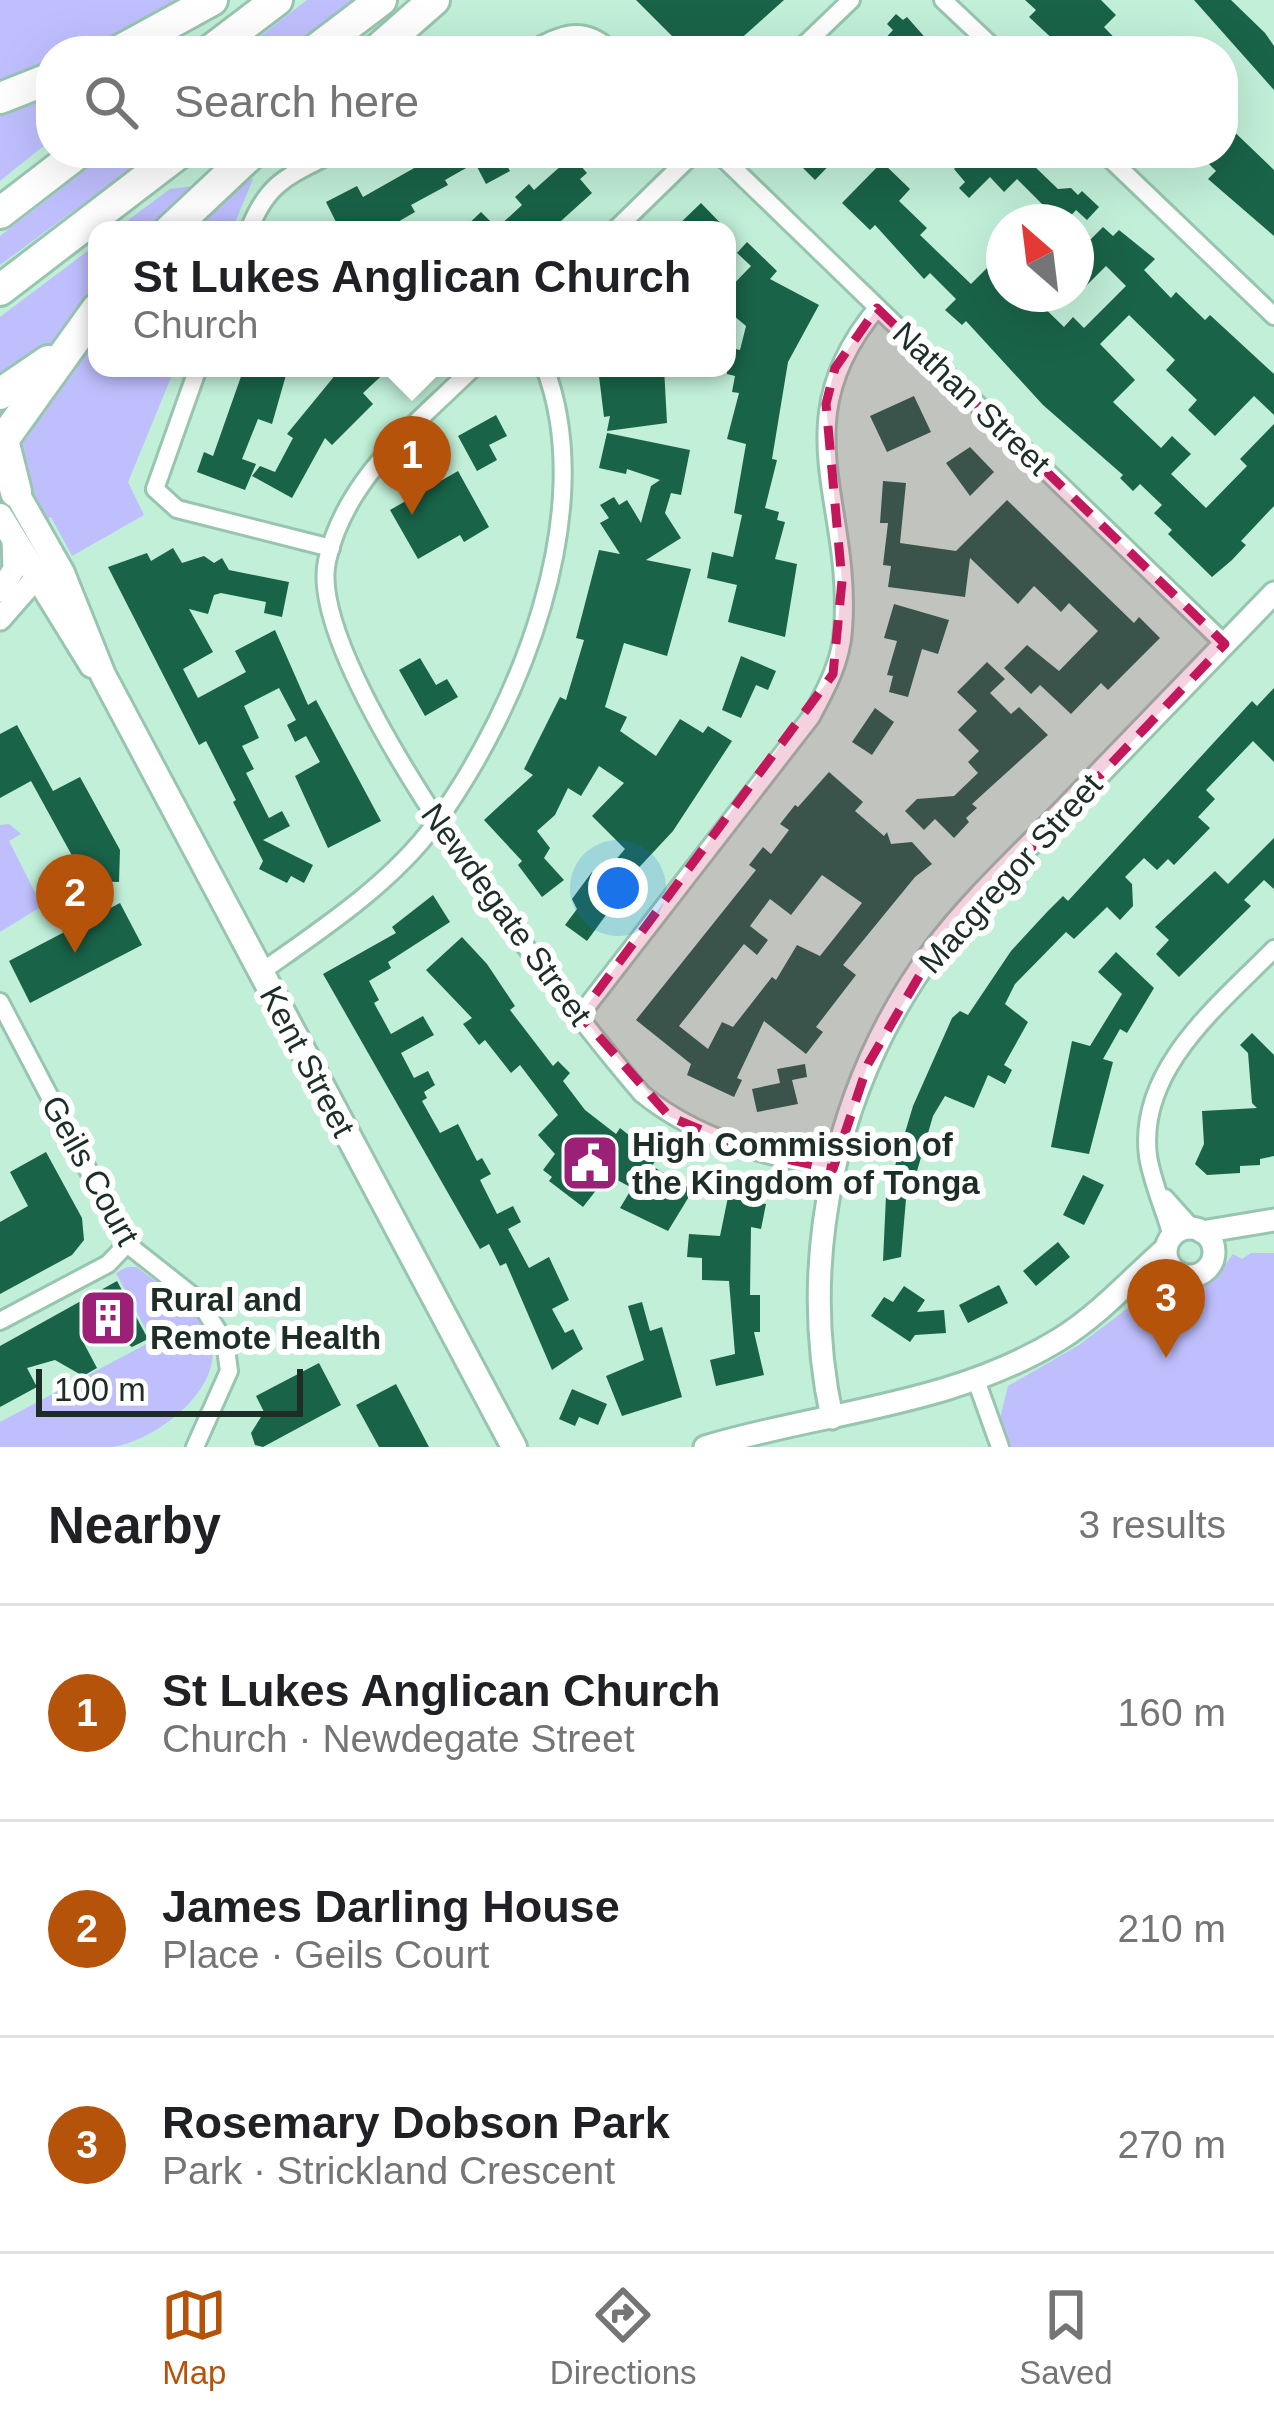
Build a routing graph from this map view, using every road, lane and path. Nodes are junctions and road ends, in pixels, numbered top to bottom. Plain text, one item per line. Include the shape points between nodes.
1 (212, 0) edge
2 (277, 0) edge
3 (381, 0) edge
4 (434, 0) edge
5 (851, 0) edge
6 (943, 0) edge
7 (146, 36) edge
8 (230, 36) edge
9 (334, 36) edge
10 (393, 36) edge
11 (560, 36) edge
12 (597, 36) edge
13 (814, 36) edge
14 (981, 36) edge
15 (36, 84) edge
16 (0, 98) edge
17 (58, 168) edge
18 (159, 168) edge
19 (237, 168) edge
20 (307, 168) edge
21 (679, 168) edge
22 (733, 168) edge
23 (1119, 168) edge
24 (0, 213) edge
25 (90, 221) edge
26 (180, 221) edge
27 (254, 221) edge
28 (624, 221) edge
29 (88, 223) edge
30 (0, 290) edge
31 (878, 308) junction
32 (1274, 316) edge
33 (88, 320) edge
34 (70, 341) junction
35 (195, 377) edge
36 (464, 377) edge
37 (548, 377) edge
38 (0, 394) edge
39 (7, 503) edge
40 (33, 520) junction
41 (331, 548) junction
42 (35, 579) junction
43 (0, 592) edge
44 (1274, 592) edge
45 (0, 619) edge
46 (1225, 644) junction
47 (103, 675) junction
48 (435, 824) junction
49 (1274, 949) edge
50 (261, 972) junction
51 (0, 1002) edge
52 (580, 1015) junction
53 (833, 1169) junction
54 (1274, 1220) edge
55 (1251, 1226) junction
56 (1183, 1236) junction
57 (127, 1244) junction
58 (1214, 1256) junction
59 (1182, 1275) junction
60 (1124, 1289) junction
61 (0, 1321) edge
62 (976, 1380) junction
63 (832, 1418) junction
64 (195, 1447) edge
65 (514, 1447) edge
66 (706, 1447) edge
67 (1000, 1447) edge

1 - 7 highway
2 - 8 highway
3 - 9 highway
4 - 10 highway
5 - 13 street
6 - 14 street
11 - 12 street
15 - 16 highway
17 - 24 highway
18 - 25 highway
19 - 26 highway
20 - 27 street via 271,189
21 - 28 street
22 - 31 street, Nathan Street
23 - 32 street
29 - 30 highway
31 - 46 street, Nathan Street
31 - 52 street via 835,368 826,404 843,598 833,674 811,717
33 - 34 highway
34 - 38 highway
34 - 39 highway via 3,440
35 - 41 street via 155,489 177,509
36 - 41 street, Newdegate Street via 355,492
37 - 48 street via 564,461 540,605 496,729
39 - 40 main road, Kent Street
39 - 42 main road, Kent Street
39 - 43 street via 14,569
40 - 42 main road via 41,558
40 - 47 main road, Kent Street
41 - 48 street, Newdegate Street via 330,611
42 - 45 street
42 - 47 main road, Kent Street
44 - 46 street, Macgregor Street
46 - 53 street, Macgregor Street via 935,950 868,1064
47 - 50 main road, Kent Street
48 - 50 street via 349,906
48 - 52 street, Newdegate Street
49 - 56 street via 1197,1027 1151,1108 1148,1156
50 - 65 main road, Kent Street
51 - 57 street, Geils Court
52 - 53 street, Newdegate Street via 670,1117 758,1153
53 - 63 street, Macgregor Street via 819,1274
54 - 55 street
55 - 56 street
55 - 58 street
56 - 58 street via 1210,1239
56 - 59 street via 1170,1265
56 - 60 street
57 - 61 street via 108,1264
57 - 64 street, Geils Court via 198,1300 225,1342 229,1371
58 - 59 street via 1203,1273
59 - 60 street
60 - 62 street via 1065,1336
62 - 63 street
62 - 67 street
63 - 66 street

